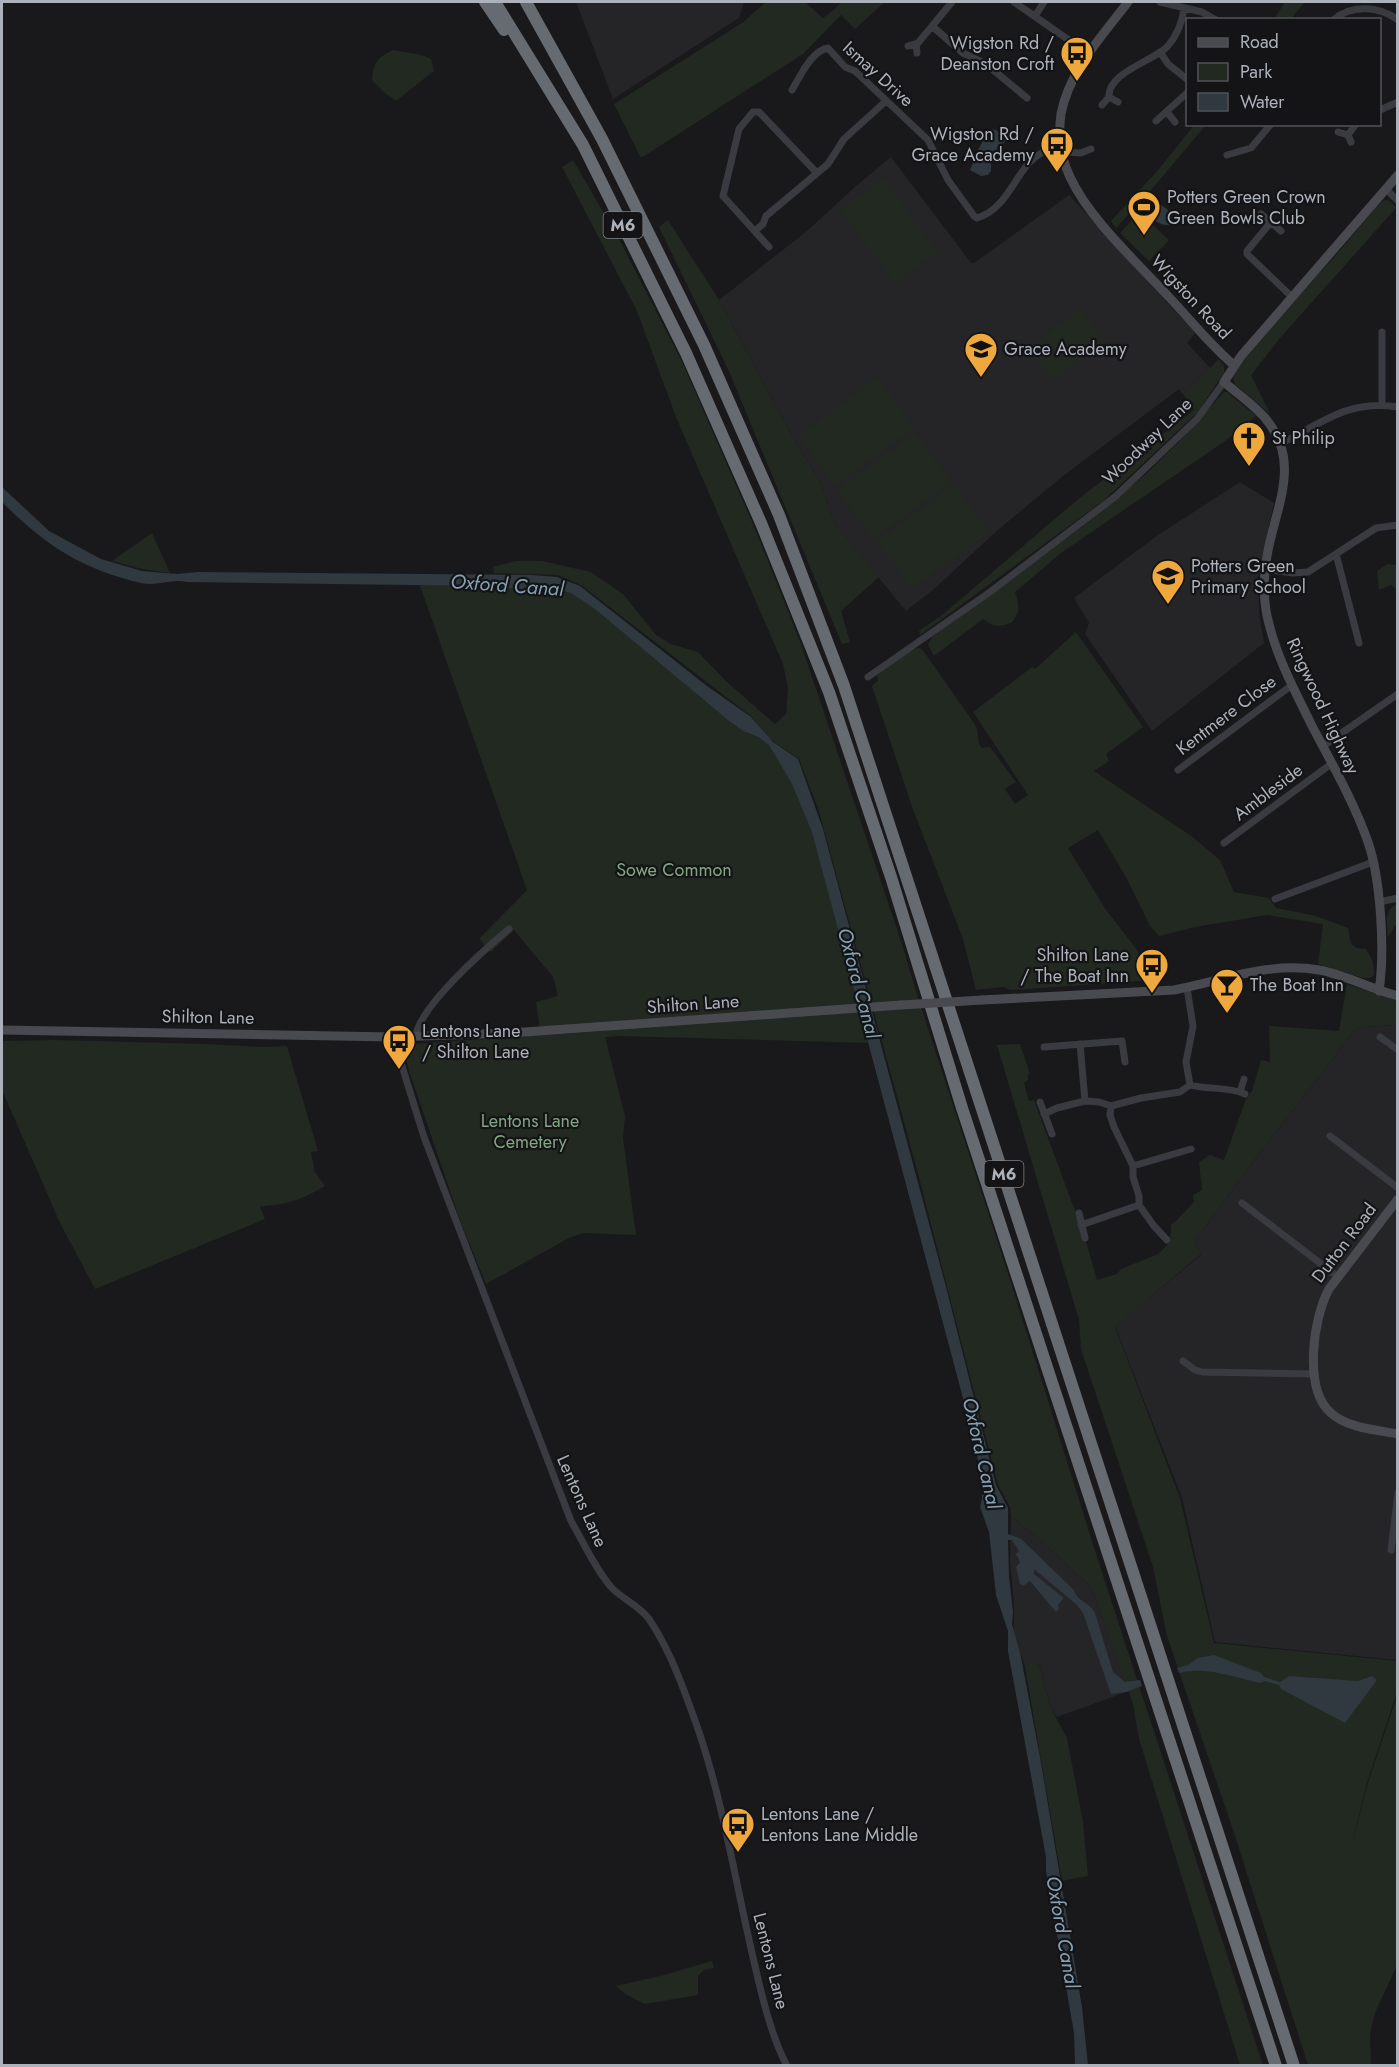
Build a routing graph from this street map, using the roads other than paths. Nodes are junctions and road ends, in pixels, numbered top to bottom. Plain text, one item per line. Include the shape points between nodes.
1 (484, 2) edge
2 (495, 2) edge
3 (518, 2) edge
4 (526, 2) edge
5 (952, 2) edge
6 (1014, 2) edge
7 (1044, 2) edge
8 (1128, 2) edge
9 (1160, 2) edge
10 (1184, 9) junction
11 (1035, 16) junction
12 (1212, 18) edge
13 (1336, 18) edge
14 (1398, 20) edge
15 (932, 26) junction
16 (1160, 52) junction
17 (917, 53) dead end
18 (1089, 54) junction
19 (1186, 78) edge
20 (792, 90) dead end
21 (1186, 94) edge
22 (1109, 96) junction
23 (1027, 98) dead end
24 (886, 101) junction
25 (1118, 102) dead end
26 (1398, 102) edge
27 (1102, 105) dead end
28 (1381, 110) edge
29 (1167, 112) junction
30 (1156, 121) dead end
31 (1175, 122) dead end
32 (1269, 126) edge
33 (1355, 126) edge
34 (1338, 132) dead end
35 (602, 139) junction
36 (583, 145) junction
37 (1062, 148) junction
38 (1090, 149) dead end
39 (1227, 154) dead end
40 (817, 173) junction
41 (1398, 175) edge
42 (1386, 189) junction
43 (1398, 201) edge
44 (1261, 214) dead end
45 (1271, 222) junction
46 (755, 231) junction
47 (1281, 231) dead end
48 (769, 247) dead end
49 (1292, 297) junction
50 (1382, 332) dead end
51 (1234, 365) junction
52 (1224, 382) junction
53 (1382, 405) junction
54 (1398, 407) edge
55 (1280, 444) junction
56 (1398, 525) edge
57 (1336, 554) junction
58 (1265, 569) junction
59 (1359, 643) dead end
60 (868, 676) dead end
61 (1292, 684) junction
62 (1398, 694) edge
63 (1323, 746) junction
64 (1331, 764) junction
65 (1178, 770) dead end
66 (1224, 843) dead end
67 (1373, 862) junction
68 (1398, 898) edge
69 (1275, 899) dead end
70 (1379, 902) junction
71 (509, 929) dead end
72 (1186, 988) junction
73 (1379, 991) junction
74 (1398, 996) edge
75 (2, 1030) edge
76 (416, 1036) junction
77 (1380, 1037) dead end
78 (393, 1038) junction
79 (1080, 1044) junction
80 (1044, 1047) dead end
81 (1398, 1050) edge
82 (1125, 1062) dead end
83 (1244, 1079) dead end
84 (1190, 1085) junction
85 (1085, 1101) junction
86 (1040, 1102) dead end
87 (1111, 1106) junction
88 (1044, 1114) junction
89 (1052, 1134) dead end
90 (1330, 1136) dead end
91 (1191, 1149) dead end
92 (1133, 1167) junction
93 (1398, 1188) edge
94 (1398, 1199) edge
95 (1242, 1203) dead end
96 (1139, 1205) junction
97 (1079, 1213) dead end
98 (1081, 1225) junction
99 (1085, 1238) dead end
100 (1167, 1240) dead end
101 (1338, 1277) junction
102 (1183, 1361) dead end
103 (1314, 1374) junction
104 (1398, 1434) edge
105 (1398, 1493) edge
106 (1391, 1550) dead end
107 (788, 2066) edge
108 (1276, 2066) edge
109 (1294, 2066) edge

1 - 36 highway
2 - 36 highway, M6
3 - 35 highway, M6
4 - 35 highway
5 - 15 street
6 - 11 street
7 - 11 street
8 - 18 street, Wigston Road
9 - 10 street
10 - 12 street
10 - 16 street via 1176,34
11 - 18 street
13 - 14 street via 1346,12 1372,9 1387,12
15 - 17 street via 912,45
15 - 23 street
16 - 19 street
16 - 22 street via 1119,77
18 - 37 street, Wigston Road via 1066,95 1061,116
20 - 24 street, Ismay Drive via 806,65 826,48
21 - 29 street
22 - 25 street
22 - 27 street
24 - 37 street, Ismay Drive via 931,144 948,180 977,218 1005,199 1033,159 1044,151
24 - 40 street via 843,140 828,164
26 - 28 street
29 - 30 street
29 - 31 street
32 - 39 street via 1251,148
33 - 34 street via 1350,139
35 - 109 highway, M6 via 704,345 779,515 844,686
36 - 108 highway, M6 via 686,353 761,523 829,692
37 - 38 street via 1081,153
37 - 51 street, Wigston Road via 1070,177 1086,205
40 - 46 street via 766,216
40 - 46 street via 759,112 753,112 739,129 723,196
41 - 42 street, Woodway Lane
42 - 43 street
42 - 49 street, Woodway Lane
44 - 45 street
45 - 47 street
45 - 49 street via 1247,254
46 - 48 street
49 - 51 street, Woodway Lane
50 - 53 street
51 - 52 street, Woodway Lane
52 - 55 street, Ringwood Highway via 1265,418
52 - 60 street, Woodway Lane via 1197,419 1107,502 990,592
53 - 54 street
53 - 55 street via 1334,414
55 - 58 street, Ringwood Highway via 1285,482
56 - 57 street via 1376,528
57 - 58 street via 1308,572
57 - 59 street
58 - 61 street, Ringwood Highway via 1268,621
61 - 63 street, Ringwood Highway
61 - 65 street, Kentmere Close
62 - 63 street
63 - 64 street, Ringwood Highway
64 - 66 street, Ambleside
64 - 67 street, Ringwood Highway via 1356,813
67 - 69 street
67 - 70 street, Ringwood Highway
68 - 70 street
70 - 73 street, Ringwood Highway
71 - 76 street via 426,1012
72 - 73 street, Shilton Lane via 1265,969 1293,968 1332,973
72 - 76 street, Shilton Lane, bridge
72 - 84 street via 1193,1026 1186,1062
73 - 74 street, Shilton Lane
75 - 78 street, Shilton Lane
76 - 78 street, Shilton Lane
77 - 81 street
78 - 107 street, Lentons Lane via 424,1137 571,1521 612,1588 647,1616 657,1632 699,1731 763,2003
79 - 80 street
79 - 82 street via 1122,1041
79 - 85 street
83 - 84 street via 1242,1093
84 - 87 street via 1180,1092
85 - 87 street
85 - 88 street
86 - 88 street
87 - 92 street via 1114,1127
88 - 89 street
90 - 93 street
91 - 92 street
92 - 96 street
94 - 101 street, Dutton Road
95 - 101 street
96 - 98 street
96 - 100 street
97 - 98 street
98 - 99 street
101 - 103 street, Dutton Road via 1323,1299 1319,1314
102 - 103 street via 1202,1372
103 - 104 street, Dutton Road via 1319,1398 1331,1413 1350,1424
105 - 106 street

